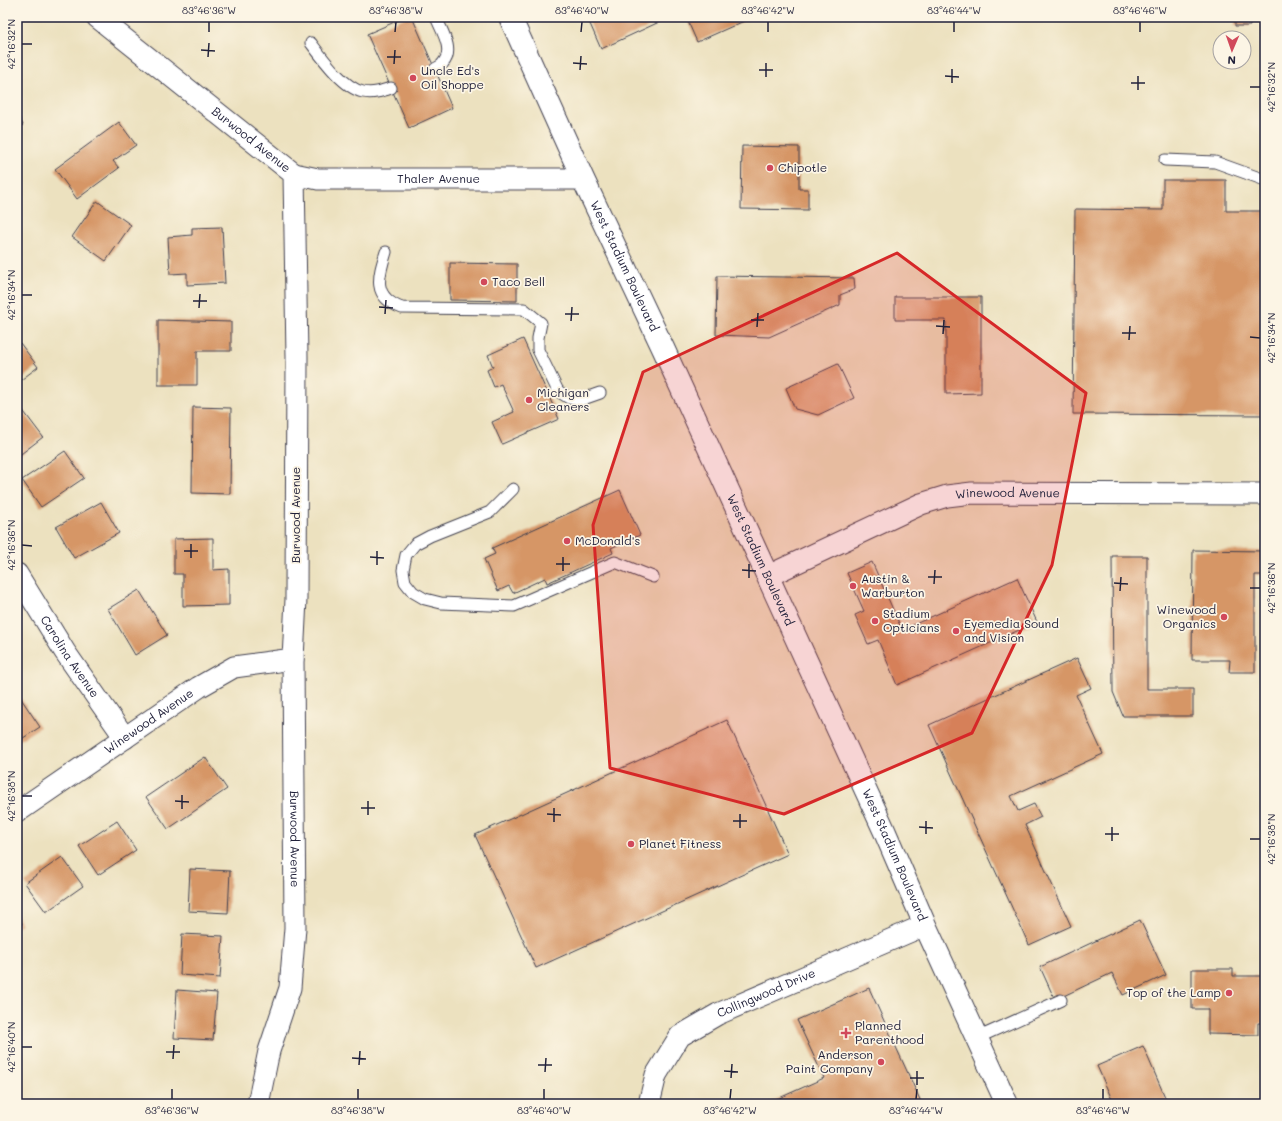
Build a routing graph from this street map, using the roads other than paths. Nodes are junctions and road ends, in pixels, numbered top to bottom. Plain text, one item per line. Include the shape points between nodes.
1 (97, 17) edge
2 (436, 17) edge
3 (510, 17) edge
4 (311, 43) dead end
5 (435, 69) dead end
6 (391, 88) dead end
7 (1165, 160) dead end
8 (294, 174) junction
9 (583, 179) junction
10 (1265, 180) edge
11 (386, 252) dead end
12 (600, 393) dead end
13 (513, 488) dead end
14 (1265, 494) edge
15 (17, 574) edge
16 (768, 576) junction
17 (653, 577) dead end
18 (292, 659) junction
19 (124, 738) junction
20 (17, 812) edge
21 (925, 925) junction
22 (1061, 1000) dead end
23 (977, 1038) junction
24 (258, 1104) edge
25 (649, 1104) edge
26 (1007, 1104) edge

1 - 8 street, Burwood Avenue
2 - 5 lane via 447,43 448,53 444,63
3 - 9 main road, West Stadium Boulevard
4 - 6 lane via 330,69 350,86 363,92
7 - 10 lane via 1215,162
8 - 9 street, Thaler Avenue via 318,179
8 - 18 street, Burwood Avenue via 297,372 296,599
9 - 16 main road, West Stadium Boulevard
11 - 12 lane via 379,273 380,285 384,297 392,305 402,308 524,309 542,324 538,350 558,391 569,398 580,400
13 - 17 lane via 490,512 415,544 406,555 403,570 405,582 413,592 440,603 514,606 615,562
14 - 16 street, Winewood Avenue via 972,493 947,496 921,504
15 - 19 street, Carolina Avenue via 65,652
16 - 21 main road, West Stadium Boulevard
18 - 19 street, Winewood Avenue via 234,667 199,687
18 - 24 street, Burwood Avenue via 295,928 290,988 269,1051
19 - 20 street, Winewood Avenue
21 - 23 main road, West Stadium Boulevard
21 - 25 street, Collingwood Drive via 718,1014 680,1036 656,1075
22 - 23 lane
23 - 26 main road, West Stadium Boulevard

